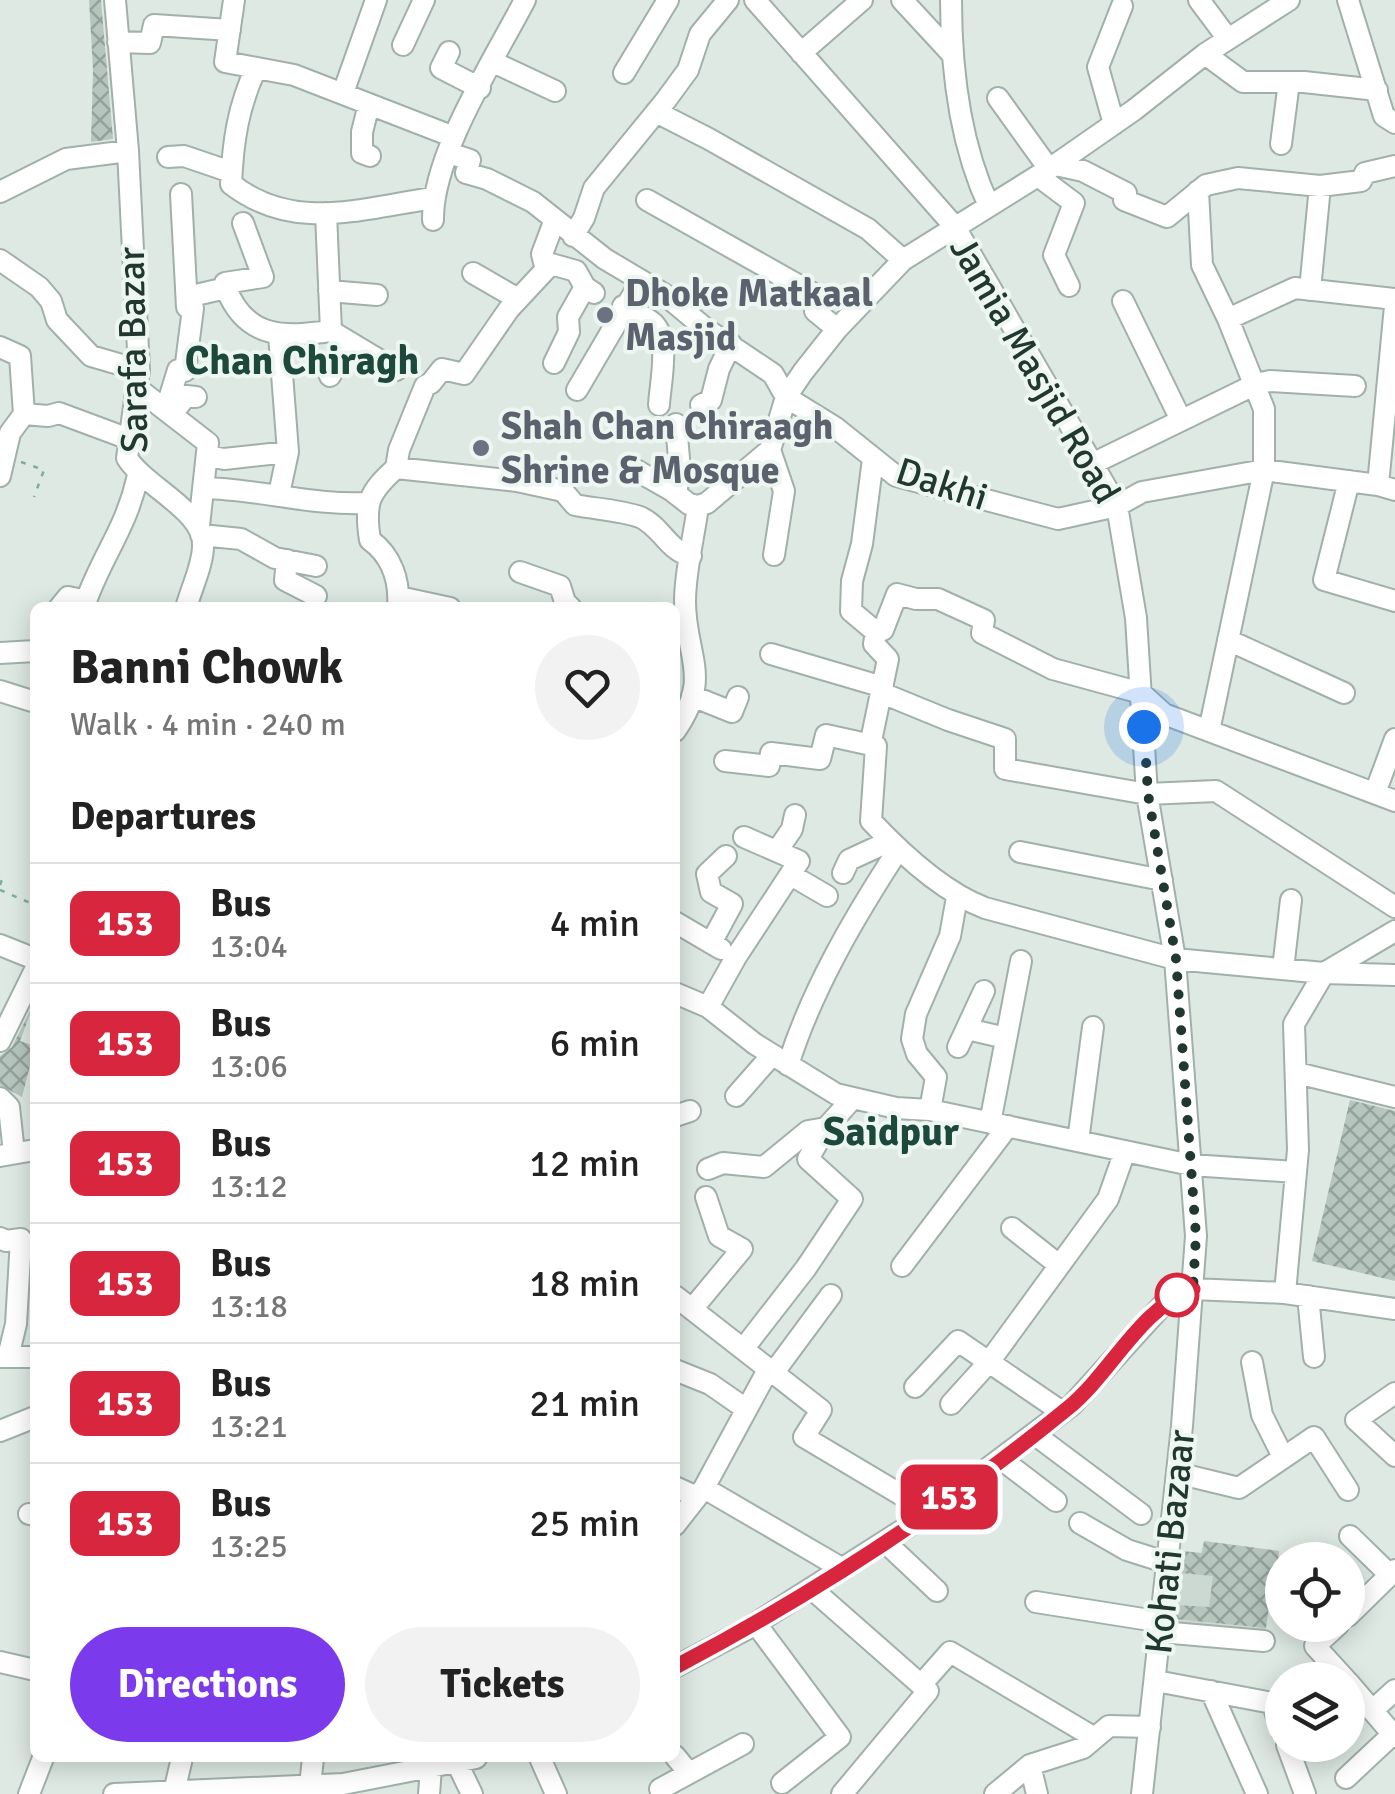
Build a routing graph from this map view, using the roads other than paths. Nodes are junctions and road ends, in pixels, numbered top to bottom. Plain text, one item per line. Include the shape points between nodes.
1 (115, 0) edge
2 (234, 0) edge
3 (376, 0) edge
4 (424, 0) edge
5 (525, 0) edge
6 (668, 0) edge
7 (728, 0) edge
8 (755, 0) edge
9 (862, 0) edge
10 (902, 0) edge
11 (950, 0) edge
12 (1198, 0) edge
13 (1348, 0) edge
14 (1284, 1) edge
15 (1122, 6) dead end
16 (230, 30) junction
17 (1228, 39) junction
18 (118, 42) junction
19 (403, 45) dead end
20 (449, 52) dead end
21 (801, 54) junction
22 (951, 54) junction
23 (1205, 54) junction
24 (493, 62) junction
25 (1370, 62) junction
26 (256, 68) junction
27 (624, 73) dead end
28 (1395, 77) edge
29 (1289, 82) junction
30 (480, 88) junction
31 (1377, 90) junction
32 (555, 92) dead end
33 (344, 93) junction
34 (998, 98) dead end
35 (370, 104) junction
36 (656, 112) junction
37 (1395, 123) edge
38 (1114, 124) junction
39 (1281, 144) dead end
40 (452, 145) junction
41 (128, 150) junction
42 (370, 156) dead end
43 (168, 157) dead end
44 (1395, 166) edge
45 (1048, 170) junction
46 (232, 172) junction
47 (1320, 186) junction
48 (1198, 191) junction
49 (0, 192) edge
50 (181, 194) dead end
51 (434, 198) junction
52 (647, 200) dead end
53 (989, 206) junction
54 (326, 213) junction
55 (434, 220) dead end
56 (243, 222) dead end
57 (554, 222) junction
58 (956, 227) junction
59 (573, 236) junction
60 (0, 260) edge
61 (903, 260) junction
62 (551, 264) junction
63 (473, 273) dead end
64 (228, 278) junction
65 (641, 281) junction
66 (1069, 286) dead end
67 (1310, 290) junction
68 (329, 291) junction
69 (377, 295) dead end
70 (187, 296) junction
71 (518, 299) junction
72 (1123, 301) dead end
73 (1395, 303) edge
74 (623, 306) junction
75 (1228, 319) junction
76 (837, 330) junction
77 (279, 336) junction
78 (340, 337) junction
79 (731, 344) junction
80 (0, 347) edge
81 (1393, 360) edge
82 (554, 362) dead end
83 (396, 370) dead end
84 (330, 376) dead end
85 (138, 379) junction
86 (1256, 384) junction
87 (1355, 386) dead end
88 (576, 390) dead end
89 (196, 396) dead end
90 (786, 397) junction
91 (659, 405) dead end
92 (700, 405) dead end
93 (170, 411) junction
94 (24, 414) junction
95 (1181, 420) junction
96 (676, 424) dead end
97 (129, 439) junction
98 (770, 450) junction
99 (288, 452) junction
100 (208, 456) junction
101 (873, 459) junction
102 (1094, 463) junction
103 (3, 466) edge
104 (396, 468) junction
105 (634, 469) dead end
106 (1264, 470) junction
107 (138, 475) junction
108 (1349, 481) junction
109 (1386, 487) edge
110 (204, 488) junction
111 (280, 494) junction
112 (676, 494) junction
113 (368, 502) junction
114 (698, 506) junction
115 (1117, 506) junction
116 (200, 531) junction
117 (774, 555) dead end
118 (691, 556) junction
119 (287, 560) junction
120 (316, 566) dead end
121 (520, 572) dead end
122 (316, 596) dead end
123 (1395, 601) edge
124 (64, 602) edge
125 (188, 602) edge
126 (399, 602) edge
127 (565, 602) edge
128 (876, 632) junction
129 (1228, 640) junction
130 (30, 649) edge
131 (0, 653) edge
132 (771, 654) dead end
133 (882, 690) junction
134 (0, 691) edge
135 (1142, 693) junction
136 (1344, 693) dead end
137 (692, 696) junction
138 (738, 697) dead end
139 (30, 700) edge
140 (680, 724) edge
141 (1209, 730) junction
142 (1395, 740) edge
143 (876, 746) junction
144 (725, 761) dead end
145 (1374, 793) junction
146 (1148, 794) junction
147 (1395, 801) edge
148 (796, 815) dead end
149 (744, 837) dead end
150 (894, 846) junction
151 (777, 852) junction
152 (1020, 852) dead end
153 (726, 856) dead end
154 (844, 873) dead end
155 (791, 875) junction
156 (1162, 880) junction
157 (827, 896) dead end
158 (957, 898) junction
159 (1290, 900) dead end
160 (1395, 907) edge
161 (680, 925) edge
162 (1395, 931) edge
163 (711, 943) junction
164 (0, 946) edge
165 (736, 957) junction
166 (30, 958) edge
167 (1176, 959) junction
168 (1021, 961) dead end
169 (1283, 969) junction
170 (1324, 973) junction
171 (1395, 975) edge
172 (30, 979) edge
173 (984, 990) dead end
174 (680, 995) edge
175 (708, 1007) junction
176 (1094, 1027) dead end
177 (3, 1029) edge
178 (1006, 1038) junction
179 (780, 1060) junction
180 (1297, 1078) junction
181 (736, 1096) dead end
182 (1395, 1097) edge
183 (0, 1098) edge
184 (853, 1098) junction
185 (1395, 1105) edge
186 (930, 1110) junction
187 (999, 1125) junction
188 (826, 1128) junction
189 (1078, 1141) junction
190 (1125, 1151) junction
191 (16, 1153) edge
192 (1191, 1164) junction
193 (708, 1169) dead end
194 (1296, 1172) junction
195 (706, 1197) dead end
196 (1012, 1228) dead end
197 (0, 1238) edge
198 (902, 1266) dead end
199 (1059, 1266) junction
200 (1193, 1289) junction
201 (1285, 1293) junction
202 (830, 1295) dead end
203 (1308, 1296) junction
204 (684, 1302) edge
205 (1392, 1312) edge
206 (744, 1348) junction
207 (4, 1357) edge
208 (30, 1357) edge
209 (1314, 1357) dead end
210 (988, 1362) junction
211 (1252, 1362) dead end
212 (772, 1370) junction
213 (680, 1372) edge
214 (915, 1388) dead end
215 (1395, 1393) edge
216 (952, 1404) dead end
217 (746, 1410) junction
218 (1062, 1412) junction
219 (30, 1418) edge
220 (0, 1431) edge
221 (1034, 1434) junction
222 (1395, 1456) edge
223 (1282, 1457) junction
224 (1000, 1459) junction
225 (1177, 1473) junction
226 (680, 1488) edge
227 (1348, 1490) dead end
228 (701, 1492) junction
229 (1056, 1500) dead end
230 (930, 1512) junction
231 (1141, 1514) dead end
232 (680, 1519) edge
233 (1080, 1523) dead end
234 (1350, 1536) dead end
235 (885, 1542) junction
236 (1168, 1563) junction
237 (844, 1570) junction
238 (1392, 1573) edge
239 (812, 1589) junction
240 (937, 1591) dead end
241 (1365, 1599) edge
242 (1036, 1602) dead end
243 (756, 1624) junction
244 (1161, 1627) junction
245 (1264, 1641) dead end
246 (1320, 1642) edge
247 (0, 1662) edge
248 (1329, 1662) edge
249 (680, 1664) edge
250 (30, 1669) edge
251 (1156, 1682) junction
252 (921, 1685) junction
253 (1395, 1690) edge
254 (1212, 1691) junction
255 (1265, 1702) edge
256 (1365, 1702) edge
257 (1373, 1710) junction
258 (1150, 1728) junction
259 (1394, 1736) edge
260 (1095, 1738) junction
261 (743, 1744) dead end
262 (41, 1762) edge
263 (181, 1762) edge
264 (313, 1762) edge
265 (458, 1762) edge
266 (466, 1762) edge
267 (542, 1762) edge
268 (680, 1762) edge
269 (1294, 1762) edge
270 (1030, 1765) junction
271 (432, 1768) junction
272 (689, 1773) junction
273 (1346, 1778) dead end
274 (774, 1785) edge
275 (310, 1786) junction
276 (660, 1789) dead end
277 (174, 1792) edge
278 (29, 1794) edge
279 (114, 1794) edge
280 (429, 1794) edge
281 (472, 1794) edge
282 (556, 1794) edge
283 (843, 1794) edge
284 (996, 1794) edge
285 (1036, 1794) edge
286 (1142, 1794) edge
287 (1257, 1794) edge
288 (1305, 1794) edge

1 - 18 street, Sarafa Bazar
2 - 16 street
3 - 33 street
4 - 19 street
5 - 24 street
6 - 27 street
7 - 36 street via 700,34 688,70
8 - 21 street, Jamia Masjid Road
9 - 21 street
10 - 22 street
11 - 22 street
12 - 17 street
13 - 25 street
14 - 17 street
15 - 38 street via 1098,67
16 - 18 street via 154,24 150,43
16 - 26 street via 225,62
17 - 23 street
18 - 41 street, Sarafa Bazar
20 - 30 street via 441,68
21 - 58 street, Jamia Masjid Road
22 - 53 street via 970,162
23 - 29 street via 1243,82
23 - 38 street
24 - 30 street
24 - 32 street
25 - 28 street
25 - 31 street
26 - 33 street, Dakhi
26 - 46 street via 238,116
29 - 31 street
29 - 39 street
30 - 40 street
31 - 37 street via 1384,116
33 - 35 street, Dakhi
34 - 45 street
35 - 40 street, Dakhi
35 - 42 street via 362,132 362,154
36 - 59 street via 594,188
36 - 61 street via 868,229
38 - 45 street
40 - 51 street
40 - 57 street, Dakhi via 470,160 466,173 532,202
41 - 49 street via 66,159
41 - 85 street, Sarafa Bazar
43 - 46 street
44 - 47 street via 1366,173 1361,181
45 - 48 street via 1083,171 1126,192 1124,200 1167,217
45 - 53 street
45 - 66 street via 1074,203 1054,255
46 - 54 street via 231,184 273,209
47 - 48 street via 1238,178
47 - 67 street
48 - 75 street via 1202,265
50 - 70 street
51 - 54 street
51 - 55 street
52 - 76 street via 821,298 814,311
53 - 58 street
54 - 68 street
56 - 64 street via 263,276
57 - 59 street, Dakhi
57 - 62 street via 542,254
58 - 61 street
58 - 102 street, Jamia Masjid Road
59 - 65 street, Dakhi
60 - 85 street via 39,287 57,320 91,356
61 - 76 street
62 - 71 street
62 - 82 street via 576,272 590,290 568,316 569,332
63 - 71 street
64 - 70 street
64 - 77 street via 234,309
65 - 74 street
65 - 79 street, Dakhi
67 - 73 street
67 - 75 street via 1294,288
68 - 69 street
68 - 78 street
70 - 93 street via 193,308 184,371 178,370
71 - 104 street via 464,374 442,368 426,386
72 - 95 street
73 - 81 street
74 - 88 street
74 - 91 street via 659,332
75 - 86 street
76 - 90 street
77 - 78 street
77 - 99 street
78 - 83 street
78 - 84 street
79 - 90 street, Dakhi via 774,374
79 - 92 street via 710,400
80 - 94 street via 20,356
81 - 109 street
85 - 93 street
85 - 97 street, Sarafa Bazar
86 - 87 street
86 - 95 street
86 - 106 street via 1264,409
89 - 93 street
90 - 98 street
90 - 101 street, Dakhi
93 - 100 street via 204,439
94 - 97 street via 59,413
94 - 103 street via 10,433
95 - 102 street
96 - 112 street
97 - 107 street, Sarafa Bazar via 127,458
98 - 114 street
98 - 117 street via 784,491
99 - 100 street
99 - 111 street
100 - 110 street
101 - 115 street, Dakhi via 896,476 1058,519
101 - 128 street via 851,611
102 - 115 street, Jamia Masjid Road
104 - 113 street
104 - 118 street via 563,490 574,506 640,518
105 - 112 street
106 - 108 street, Dakhi
106 - 115 street, Dakhi via 1142,492
106 - 129 street
107 - 116 street, Sarafa Bazar via 171,497
107 - 124 street via 130,510 86,601
108 - 109 street, Dakhi
108 - 123 street via 1324,580
110 - 111 street
110 - 116 street
111 - 113 street
112 - 114 street
113 - 126 street via 370,540 393,567
114 - 118 street
115 - 135 street, Jamia Masjid Road
116 - 119 street via 240,538
116 - 125 street via 204,545
118 - 137 street via 685,601 698,678
119 - 120 street
119 - 122 street via 285,580
121 - 127 street via 560,586
128 - 133 street via 874,644 888,659
128 - 135 street via 896,594 938,600 984,620 982,633 1052,670
129 - 136 street
129 - 141 street
130 - 131 street
132 - 133 street
133 - 143 street via 873,720
133 - 146 street via 1005,739 1005,769
134 - 139 street
135 - 141 street via 1164,714
135 - 146 street, Jamia Masjid Road
137 - 138 street via 732,712
137 - 140 street
141 - 145 street
142 - 145 street
143 - 144 street via 826,735 820,760 772,753 769,766
143 - 150 street via 871,821
145 - 147 street
146 - 156 street, Jamia Masjid Road
146 - 160 street via 1216,791
148 - 151 street
149 - 151 street
150 - 154 street via 849,860
150 - 158 street
150 - 179 street
151 - 155 street via 799,861
152 - 156 street
153 - 163 street via 707,874 711,892 732,904
155 - 157 street
155 - 165 street
156 - 167 street, Jamia Masjid Road
158 - 167 street
158 - 186 street via 912,1039 936,1078
159 - 169 street
161 - 163 street
162 - 170 street
163 - 165 street
164 - 166 street
165 - 175 street
167 - 169 street
167 - 192 street, Jamia Masjid Road
168 - 178 street
169 - 170 street
170 - 171 street
170 - 180 street via 1294,1024
172 - 177 street
173 - 178 street via 962,1038
174 - 175 street
175 - 179 street
176 - 189 street
178 - 187 street
179 - 181 street
179 - 184 street
180 - 182 street
180 - 185 street
180 - 194 street
183 - 191 street via 9,1107
184 - 186 street
184 - 188 street
186 - 187 street
187 - 189 street
187 - 198 street
188 - 193 street via 808,1131 764,1167 723,1163
188 - 206 street via 808,1159 852,1198
189 - 190 street
190 - 192 street
190 - 199 street via 1108,1200
192 - 194 street
192 - 200 street, Jamia Masjid Road
194 - 201 street
195 - 204 street via 720,1236 742,1249
196 - 199 street
197 - 207 street via 21,1239 16,1324
199 - 210 street
200 - 201 street
200 - 218 street via 1169,1298
200 - 225 street, Kohati Bazaar
201 - 203 street
202 - 212 street
203 - 205 street
203 - 209 street
204 - 206 street
206 - 212 street
207 - 208 street
210 - 214 street via 958,1341
210 - 216 street
210 - 218 street
211 - 223 street via 1262,1415
212 - 217 street
212 - 230 street via 822,1410 804,1437
213 - 217 street
215 - 222 street via 1356,1420
217 - 228 street
218 - 221 street
219 - 220 street
221 - 224 street
221 - 231 street
223 - 225 street via 1239,1488
223 - 227 street via 1314,1437
224 - 229 street
224 - 230 street
225 - 236 street, Kohati Bazaar
226 - 228 street
228 - 232 street
228 - 237 street
230 - 235 street
233 - 236 street via 1126,1550
234 - 238 street
235 - 237 street
235 - 240 street
236 - 244 street, Kohati Bazaar
237 - 239 street
238 - 241 street
239 - 243 street
239 - 252 street
242 - 244 street
243 - 249 street
243 - 274 street via 840,1736
244 - 245 street
244 - 251 street, Kohati Bazaar
246 - 248 street via 1316,1646
247 - 250 street
251 - 254 street
251 - 258 street, Kohati Bazaar
252 - 260 street via 950,1652
252 - 283 street via 928,1690
253 - 257 street
254 - 255 street
254 - 287 street
256 - 257 street
257 - 259 street
258 - 260 street via 1109,1726
258 - 286 street, Kohati Bazaar
259 - 273 street
260 - 270 street
261 - 272 street
262 - 278 street
263 - 277 street
264 - 275 street
265 - 271 street
266 - 281 street
267 - 282 street
268 - 272 street
269 - 288 street
270 - 284 street
270 - 285 street
271 - 275 street
271 - 280 street
272 - 276 street
275 - 277 street
277 - 279 street

